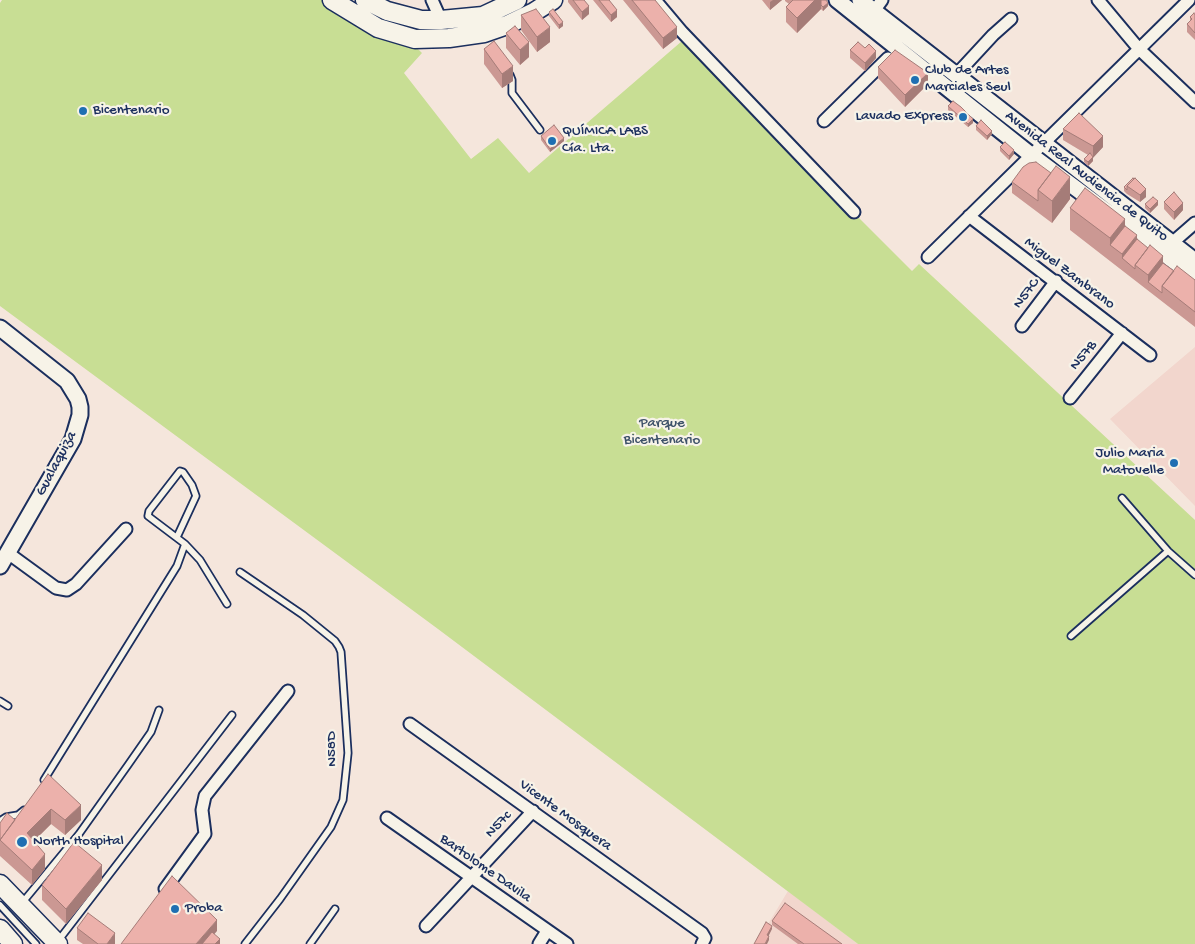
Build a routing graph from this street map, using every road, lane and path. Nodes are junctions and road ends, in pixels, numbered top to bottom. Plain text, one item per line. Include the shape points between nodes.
1 (332, 0) edge
2 (365, 0) edge
3 (432, 0) edge
4 (517, 0) edge
5 (553, 0) edge
6 (655, 0) edge
7 (837, 0) edge
8 (860, 0) edge
9 (1098, 0) edge
10 (1189, 0) edge
11 (878, 5) edge
12 (1011, 19) dead end
13 (441, 20) junction
14 (898, 48) junction
15 (1139, 48) junction
16 (506, 69) edge
17 (956, 75) junction
18 (1195, 102) edge
19 (824, 121) dead end
20 (540, 130) dead end
21 (1042, 143) junction
22 (1031, 155) junction
23 (854, 212) dead end
24 (969, 216) junction
25 (1195, 223) edge
26 (1172, 243) junction
27 (928, 256) dead end
28 (1195, 261) edge
29 (1195, 277) edge
30 (1056, 281) junction
31 (1022, 326) dead end
32 (0, 328) edge
33 (1122, 333) junction
34 (1150, 355) dead end
35 (1070, 398) dead end
36 (1122, 498) dead end
37 (126, 529) dead end
38 (176, 536) junction
39 (185, 544) junction
40 (1168, 551) junction
41 (4, 560) edge
42 (240, 572) dead end
43 (1195, 575) edge
44 (226, 604) dead end
45 (1071, 636) dead end
46 (288, 691) dead end
47 (0, 701) edge
48 (8, 706) dead end
49 (159, 710) dead end
50 (232, 715) dead end
51 (410, 724) dead end
52 (43, 782) edge
53 (28, 807) edge
54 (533, 811) junction
55 (387, 818) dead end
56 (0, 821) edge
57 (471, 876) junction
58 (0, 884) edge
59 (0, 891) edge
60 (156, 901) edge
61 (0, 905) edge
62 (20, 905) junction
63 (335, 910) dead end
64 (426, 926) dead end
65 (0, 929) edge
66 (547, 930) junction
67 (36, 931) dead end
68 (702, 939) edge
69 (13, 944) edge
70 (36, 944) edge
71 (57, 944) edge
72 (245, 944) edge
73 (310, 944) edge
74 (539, 944) edge
75 (567, 944) edge

1 - 5 main road via 378,28 415,39 485,36
2 - 13 main road via 387,11 421,20
3 - 13 street
4 - 13 main road via 483,16
6 - 23 street
7 - 14 main road, Avenida Real Audiencia de Quito
8 - 11 main road, Avenida Real Audiencia de Quito
9 - 15 street
10 - 15 street
11 - 17 main road, Avenida Real Audiencia de Quito
12 - 17 street
14 - 19 street
14 - 22 main road, Avenida Real Audiencia de Quito
15 - 18 street
15 - 21 street
16 - 20 lane via 512,80 512,93
17 - 21 main road, Avenida Real Audiencia de Quito
21 - 22 street
21 - 26 main road, Avenida Real Audiencia de Quito
22 - 24 street
22 - 29 main road, Avenida Real Audiencia de Quito
24 - 27 street
24 - 30 street, Miguel Zambrano
25 - 26 street
26 - 28 main road, Avenida Real Audiencia de Quito
30 - 31 street, N57C
30 - 33 street, Miguel Zambrano
32 - 41 main road, Gualaquiza via 67,381 80,406 73,439
33 - 34 street, Miguel Zambrano
33 - 35 street, N57B
36 - 40 lane
37 - 41 street via 67,590 56,588
38 - 38 lane via 196,496 192,485 180,471 148,512 148,516
38 - 39 lane
39 - 44 lane via 200,560
39 - 52 lane via 177,566
40 - 43 lane
40 - 45 lane
42 - 72 lane, N58D via 302,615 339,647 348,753 343,800 331,827
46 - 60 street via 205,796 202,810 204,834
47 - 48 lane
49 - 62 lane via 151,732 128,766 79,834
50 - 71 lane
51 - 54 street, Vicente Mosquera
53 - 56 lane via 18,815
54 - 57 street, N57c
54 - 68 street, Vicente Mosquera
55 - 57 street, Bartolome Davila
57 - 64 street, N57c
57 - 66 street, Bartolome Davila
58 - 62 main road
59 - 67 lane
61 - 70 lane
62 - 71 main road
63 - 73 lane
65 - 69 main road
66 - 74 street
66 - 75 street, Bartolome Davila

